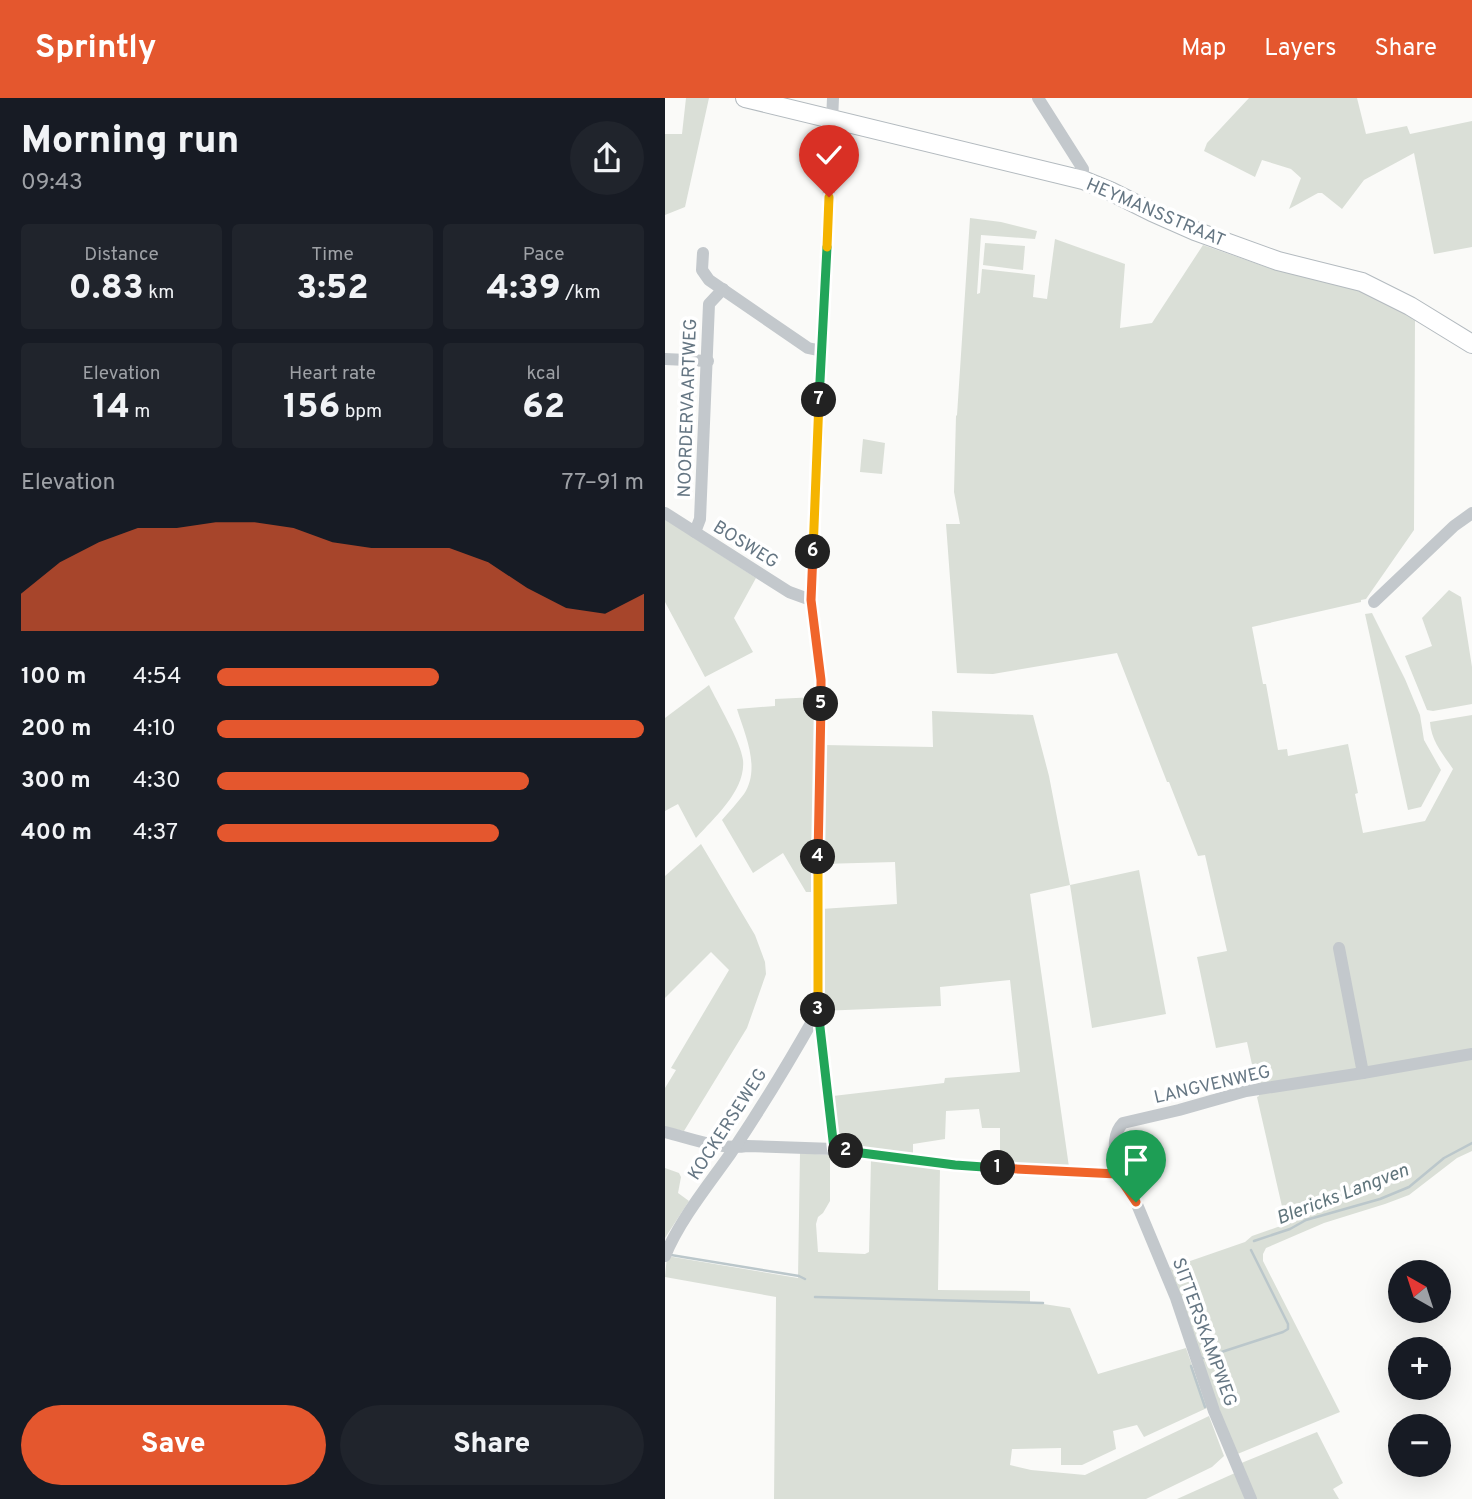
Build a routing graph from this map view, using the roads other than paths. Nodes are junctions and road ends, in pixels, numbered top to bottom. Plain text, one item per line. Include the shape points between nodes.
1 (745, 98) edge
2 (833, 98) edge
3 (1038, 98) edge
4 (832, 120) junction
5 (1083, 180) junction
6 (703, 253) dead end
7 (723, 289) junction
8 (1472, 344) edge
9 (822, 351) junction
10 (665, 359) edge
11 (708, 361) junction
12 (665, 513) edge
13 (1472, 513) edge
14 (695, 532) junction
15 (811, 600) junction
16 (1374, 602) dead end
17 (1339, 948) dead end
18 (818, 1011) junction
19 (1472, 1054) edge
20 (1363, 1073) junction
21 (665, 1132) edge
22 (734, 1148) junction
23 (834, 1149) junction
24 (1117, 1174) junction
25 (665, 1256) edge
26 (1251, 1499) edge

1 - 4 street, HEYMANSSTRAAT
2 - 4 street, KOCKERSEWEG
3 - 5 street via 1083,169
4 - 5 street, HEYMANSSTRAAT
4 - 9 street, KOCKERSEWEG
5 - 8 street, HEYMANSSTRAAT via 1195,231 1278,261 1362,282
6 - 7 street via 702,270
7 - 9 street via 808,348
7 - 11 street, NOORDERVAARTWEG via 709,304
9 - 15 street, KOCKERSEWEG
10 - 11 street
11 - 14 street, NOORDERVAARTWEG via 701,519
12 - 14 street, BOSWEG
13 - 16 street
14 - 15 street, BOSWEG via 789,592
15 - 18 street, KOCKERSEWEG via 821,680
17 - 20 street
18 - 22 street, KOCKERSEWEG
18 - 23 street, KOCKERSEWEG
19 - 20 street, LANGVENWEG
20 - 24 street, LANGVENWEG via 1246,1090 1123,1123 1114,1136
21 - 22 street
22 - 23 street
22 - 25 street, KOCKERSEWEG
23 - 24 street via 955,1165
24 - 26 street, SITTERSKAMPWEG via 1136,1202 1176,1298 1214,1411

